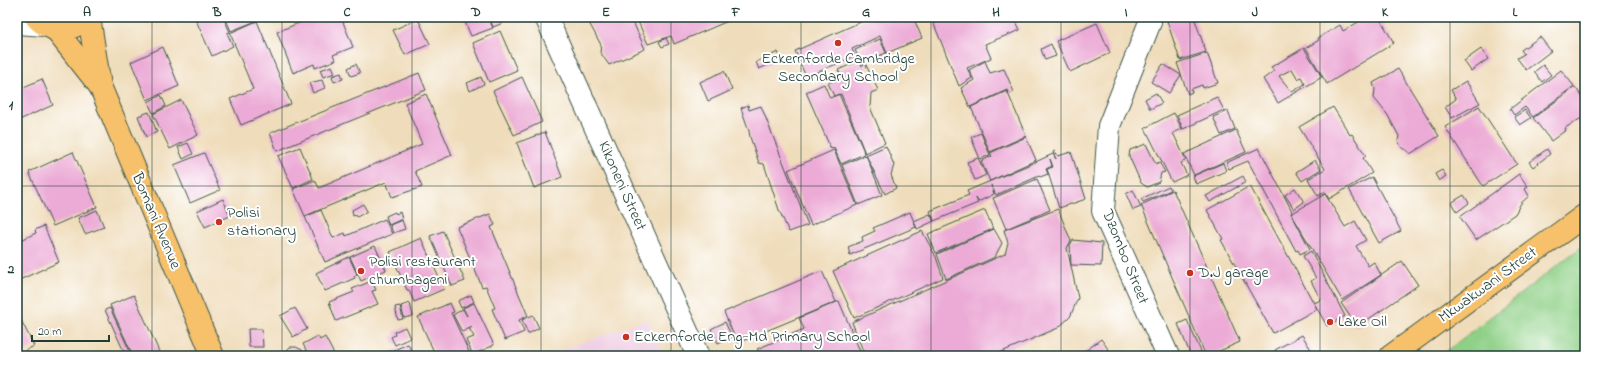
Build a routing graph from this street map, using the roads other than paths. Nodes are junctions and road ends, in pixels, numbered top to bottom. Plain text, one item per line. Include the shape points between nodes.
1 (88, 17) edge
2 (546, 17) edge
3 (1149, 17) edge
4 (17, 23) edge
5 (45, 23) edge
6 (100, 86) junction
7 (1585, 215) edge
8 (213, 356) edge
9 (698, 356) edge
10 (1168, 356) edge
11 (1390, 356) edge

1 - 5 main road via 73,27 64,29
1 - 6 main road
2 - 9 street, Kikoneni Street
3 - 10 street, Dzombo Street via 1150,22 1109,126 1103,211
4 - 5 street
5 - 6 main road
6 - 8 main road, Bomani Avenue
7 - 11 main road, Mkwakwani Street

